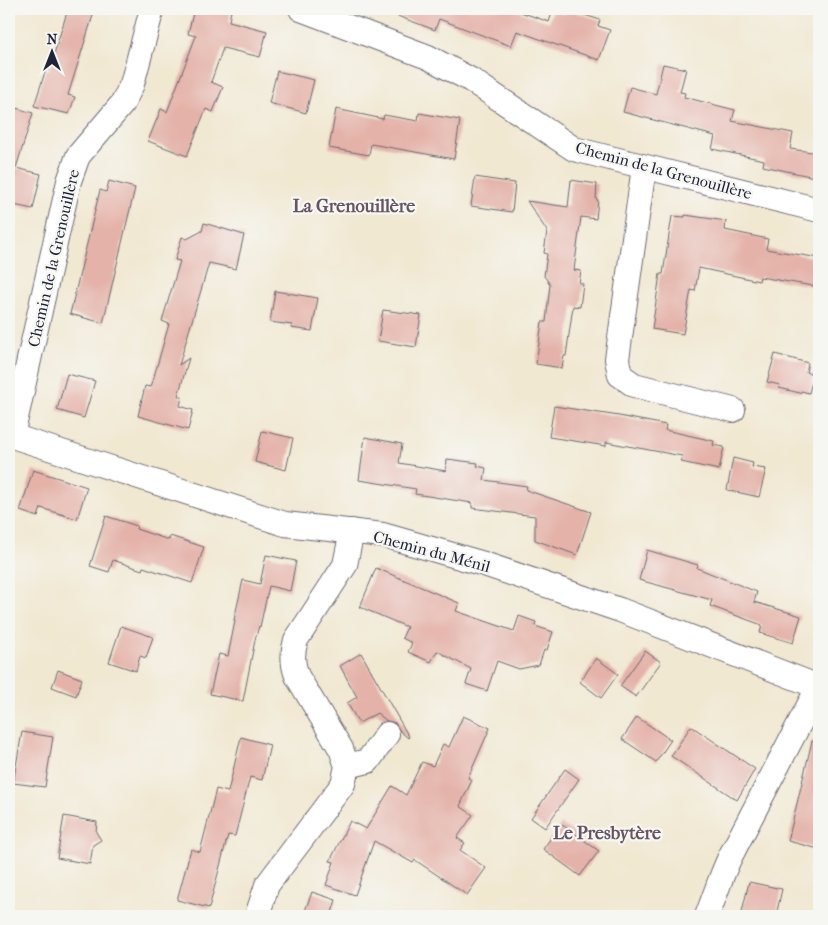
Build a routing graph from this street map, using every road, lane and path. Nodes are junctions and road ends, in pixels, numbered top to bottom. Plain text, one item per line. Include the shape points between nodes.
1 (152, 9) edge
2 (301, 9) edge
3 (644, 167) junction
4 (819, 210) edge
5 (733, 410) dead end
6 (10, 436) edge
7 (352, 531) junction
8 (819, 687) edge
9 (387, 734) dead end
10 (347, 766) junction
11 (257, 916) edge
12 (707, 916) edge

1 - 6 street, Chemin de la Grenouillère via 124,103 78,156 69,181
2 - 3 street, Chemin de la Grenouillère via 428,57 471,80 574,148
3 - 4 street, Chemin de la Grenouillère
3 - 5 street via 617,359 620,375 634,385
6 - 7 street, Chemin du Ménil via 285,524
7 - 8 street, Chemin du Ménil via 383,535 493,567 620,610
7 - 10 street via 345,565 296,640 292,663 341,749
8 - 12 street via 731,854
9 - 10 street via 368,761
10 - 11 street via 343,784 267,885

